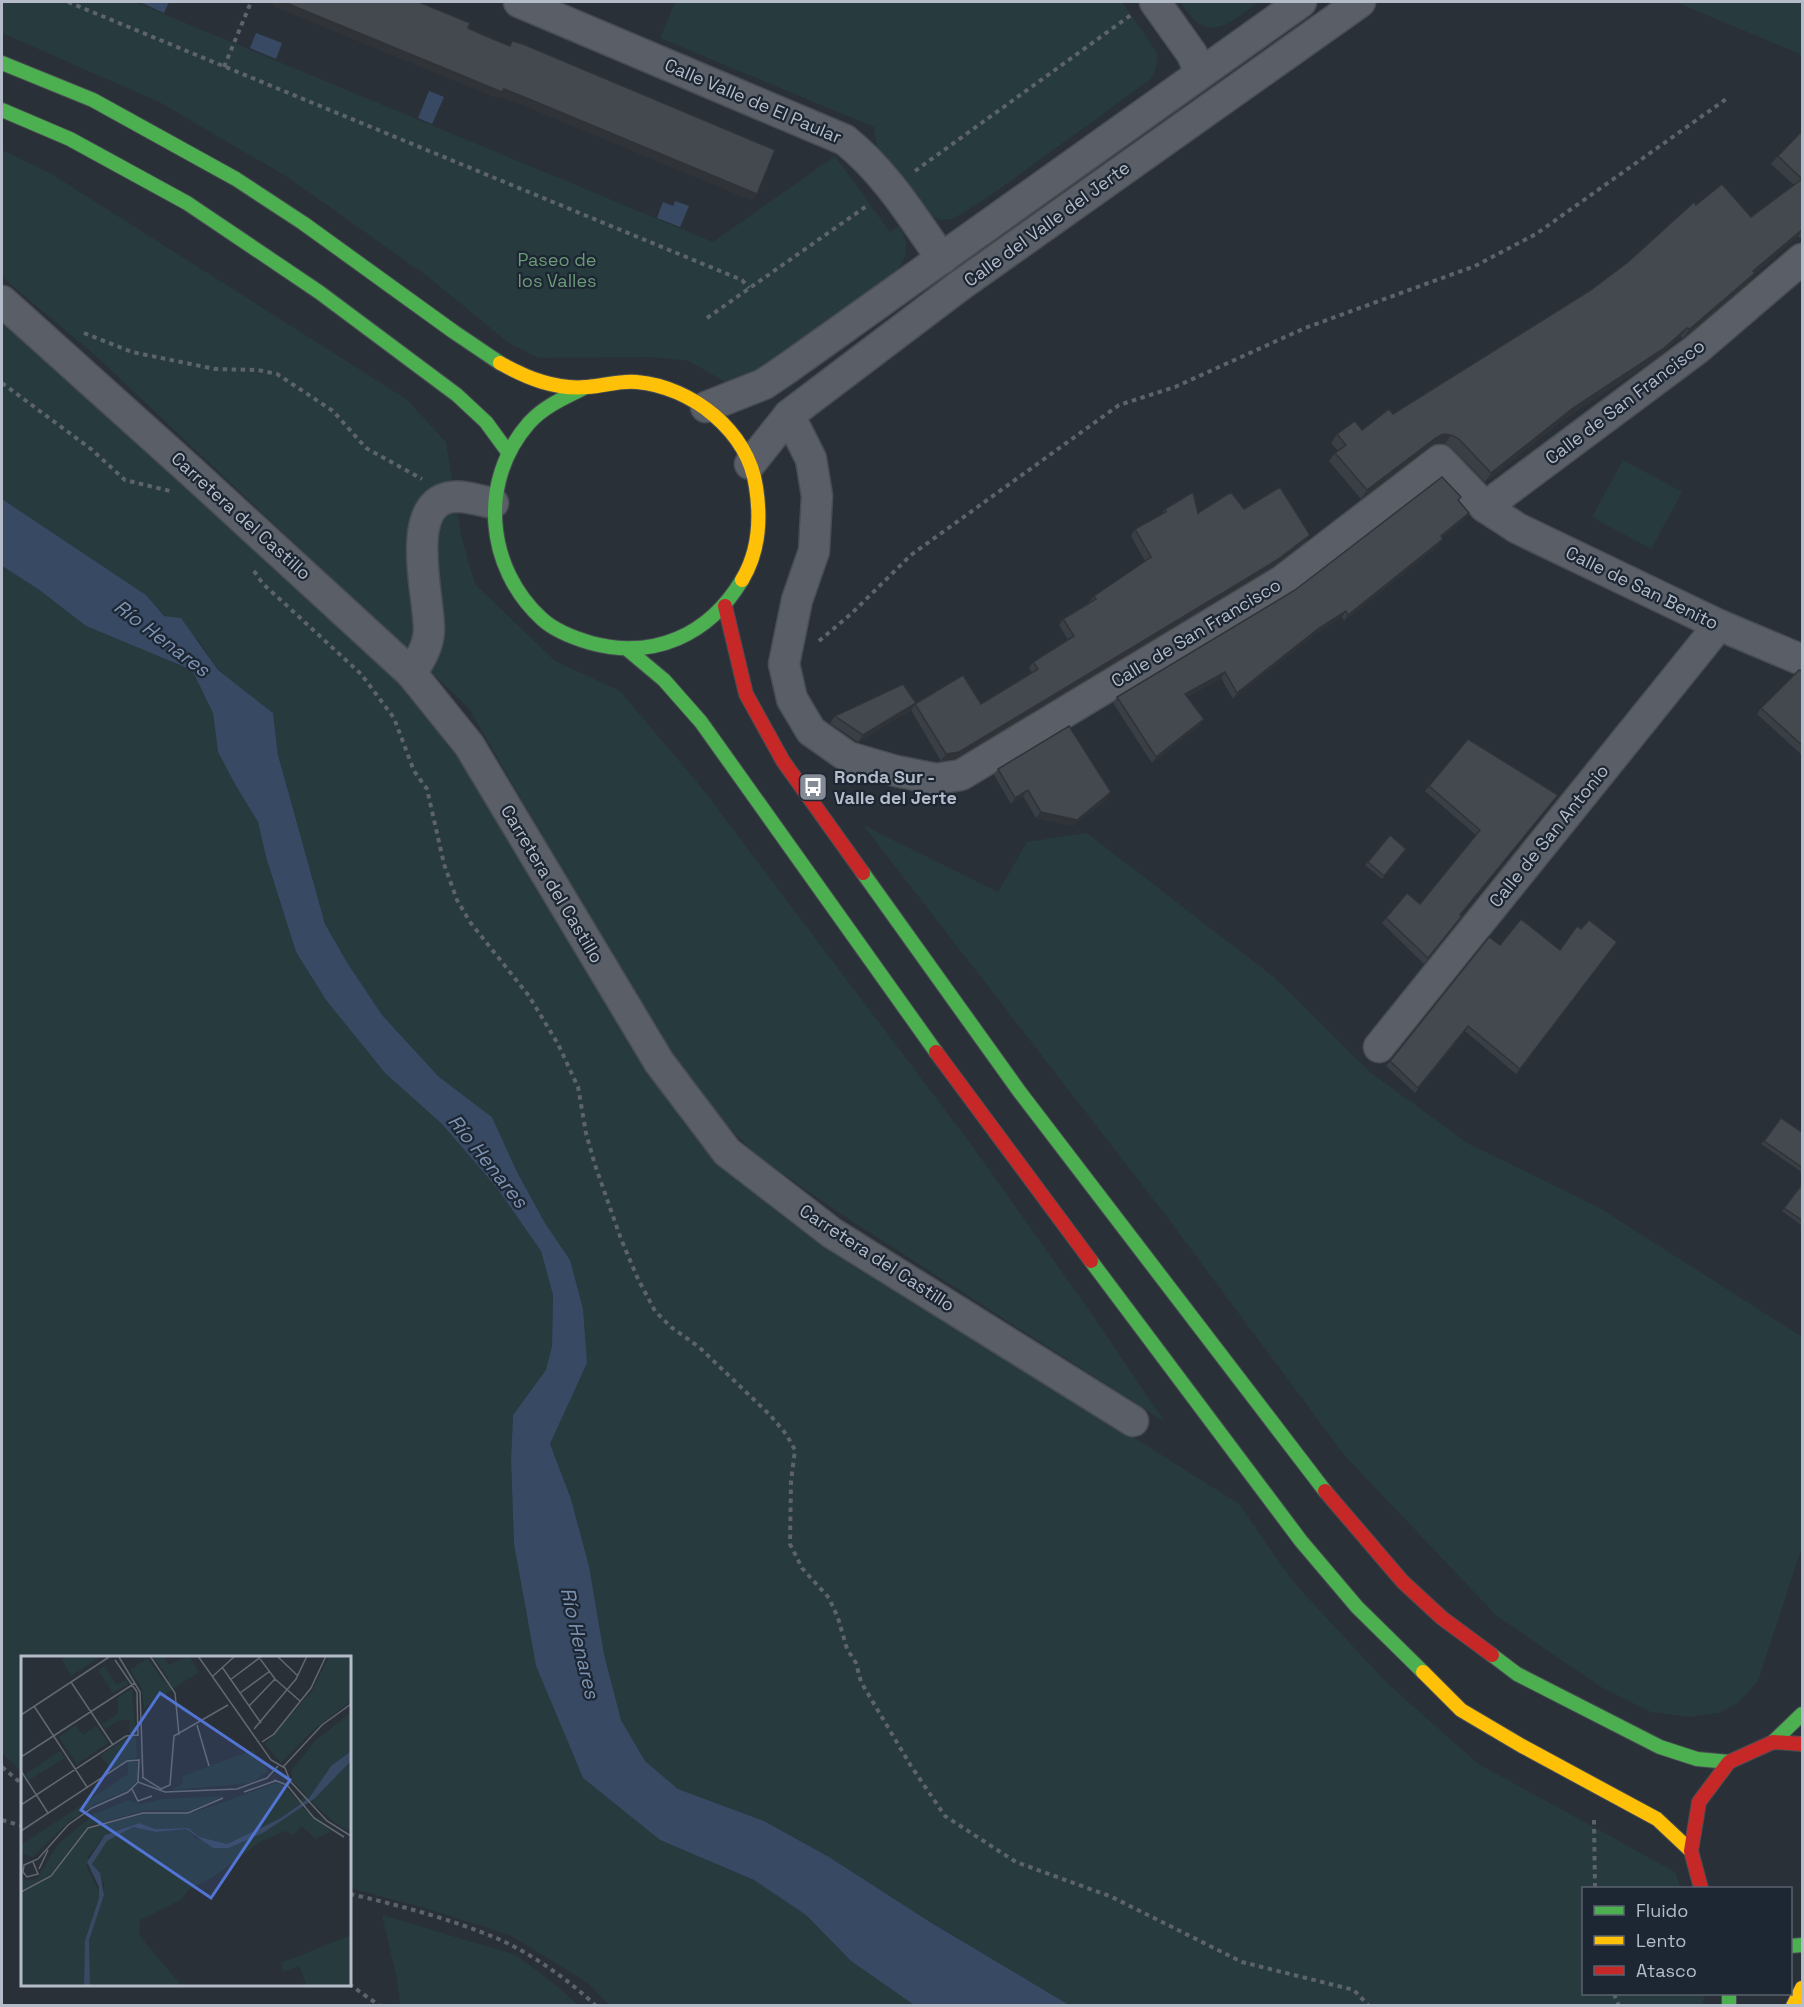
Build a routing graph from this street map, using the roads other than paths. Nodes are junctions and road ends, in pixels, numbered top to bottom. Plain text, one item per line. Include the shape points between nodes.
1 (519, 2) edge
2 (1301, 2) edge
3 (1360, 2) edge
4 (1144, 8) edge
5 (2, 63) edge
6 (1200, 73) junction
7 (2, 110) edge
8 (942, 259) junction
9 (1803, 259) edge
10 (2, 301) edge
11 (586, 387) junction
12 (706, 407) junction
13 (789, 415) junction
14 (508, 452) junction
15 (750, 464) junction
16 (493, 503) junction
17 (1485, 507) junction
18 (725, 606) junction
19 (1719, 625) junction
20 (627, 650) junction
21 (1803, 660) edge
22 (411, 673) junction
23 (1379, 1047) dead end
24 (1133, 1421) dead end
25 (1803, 1714) edge
26 (1773, 1742) junction
27 (1803, 1744) edge
28 (1729, 1762) junction
29 (1691, 1851) junction
30 (1701, 1887) edge
31 (1803, 1988) edge
32 (1793, 2006) edge

1 - 8 street, Calle Valle de El Paular via 845,140 893,187
2 - 6 street, Calle del Valle del Jerte
3 - 13 street, Calle del Valle del Jerte via 975,275
4 - 6 street via 1192,54
5 - 11 main road via 94,101 244,184 470,344 519,373 555,387
6 - 8 street, Calle del Valle del Jerte
7 - 14 main road via 70,139 186,203 309,285 457,395 486,422
8 - 12 street, Calle del Valle del Jerte via 764,384
9 - 17 street, Calle de San Francisco via 1697,349
10 - 22 street, Carretera del Castillo
11 - 12 main road via 627,381 658,386
11 - 14 main road via 537,416
12 - 15 main road via 739,443
13 - 15 street, Calle del Valle del Jerte
13 - 17 street, Calle de San Francisco via 811,459 817,496 814,551 797,600 784,664 792,699 811,731 848,757 936,779 961,775 1282,581 1440,460
14 - 16 main road
15 - 18 main road via 759,497 758,539 748,571
16 - 20 main road via 496,547 514,588 544,621 583,642
16 - 22 street via 452,497 435,504 428,513 422,554 429,633 420,661
17 - 19 street, Calle de San Benito via 1517,528
18 - 20 main road via 681,638
18 - 28 main road via 746,694 783,761 1026,1100 1331,1499 1395,1574 1442,1618 1517,1674 1660,1747 1696,1759
19 - 21 street, Calle de San Benito
19 - 23 street, Calle de San Antonio
20 - 29 main road via 664,680 701,722 984,1118 1301,1541 1357,1607 1461,1710 1657,1819
22 - 24 street, Carretera del Castillo via 469,745 659,1062 727,1152 832,1233
25 - 26 main road
26 - 27 main road
26 - 28 main road
28 - 29 main road via 1699,1802
29 - 30 main road
31 - 32 main road

